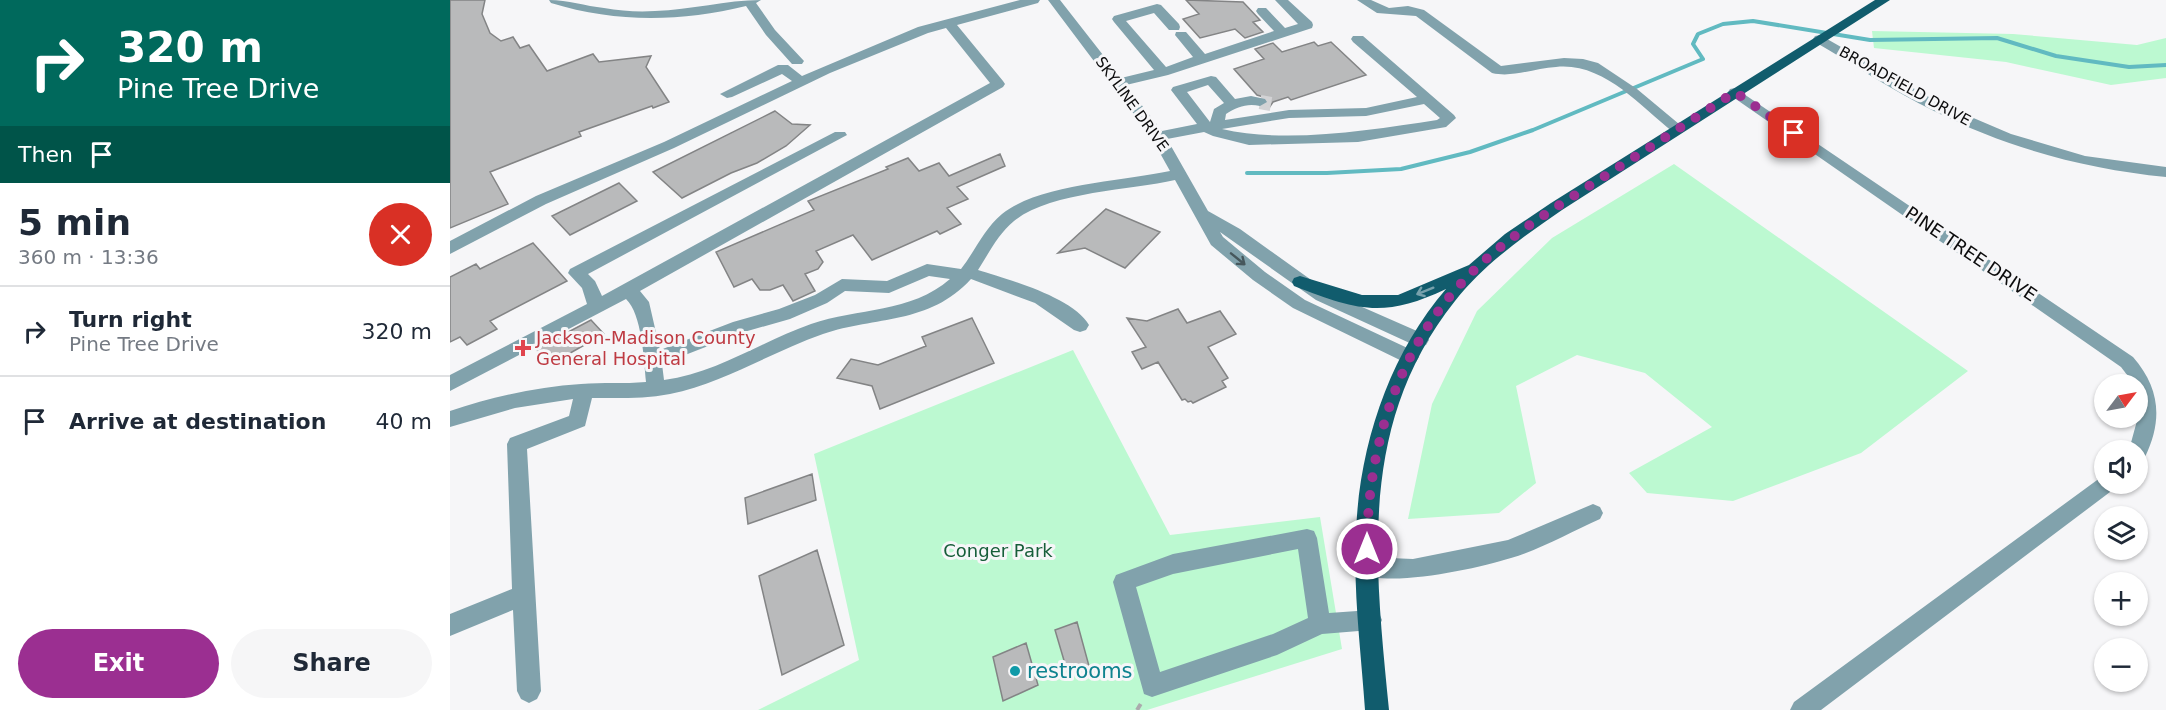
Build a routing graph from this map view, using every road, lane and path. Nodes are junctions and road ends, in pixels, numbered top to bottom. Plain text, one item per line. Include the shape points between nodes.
1 (555, 0) edge
2 (601, 0) edge
3 (711, 0) edge
4 (1034, 0) edge
5 (1281, 0) edge
6 (1363, 0) edge
7 (1884, 0) edge
8 (751, 1) edge
9 (1055, 1) edge
10 (1256, 5) edge
11 (951, 26) junction
12 (1283, 33) junction
13 (1358, 39) dead end
14 (1820, 39) junction
15 (1202, 59) junction
16 (797, 62) dead end
17 (1163, 72) junction
18 (802, 82) junction
19 (1119, 84) junction
20 (1735, 92) junction
21 (727, 94) dead end
22 (1427, 99) junction
23 (1232, 104) junction
24 (1289, 114) junction
25 (1211, 126) junction
26 (1678, 129) junction
27 (840, 135) dead end
28 (1158, 136) junction
29 (2166, 172) edge
30 (1181, 174) junction
31 (1201, 214) junction
32 (450, 248) edge
33 (1478, 266) junction
34 (965, 274) junction
35 (1300, 282) junction
36 (628, 290) junction
37 (597, 307) junction
38 (1080, 325) dead end
39 (1420, 340) junction
40 (1410, 357) junction
41 (653, 360) junction
42 (450, 384) edge
43 (656, 389) junction
44 (584, 391) junction
45 (450, 419) edge
46 (2143, 440) edge
47 (2094, 493) edge
48 (1593, 513) dead end
49 (1367, 567) junction
50 (523, 595) junction
51 (1371, 620) junction
52 (1320, 624) junction
53 (450, 625) edge
54 (529, 691) dead end
55 (1377, 710) edge
56 (1802, 710) edge

1 - 8 street via 614,15 675,13
2 - 3 street via 645,5
4 - 11 street
5 - 12 street via 1307,25
6 - 26 street via 1384,13 1418,11 1497,69 1586,63 1601,70
7 - 14 main road
8 - 16 street via 756,15
9 - 11 street
9 - 19 street, SKYLINE DRIVE
10 - 12 street
11 - 18 street via 888,44
11 - 36 street via 998,84
12 - 15 street
13 - 22 street
14 - 20 main road
14 - 29 street, BROADFIELD DRIVE via 1953,116 2017,142 2125,169
15 - 17 street
15 - 17 street via 1157,8 1118,19
17 - 19 street
18 - 21 street via 783,68
18 - 32 street via 541,200
19 - 28 street, SKYLINE DRIVE
20 - 26 main road
20 - 46 street, PINE TREE DRIVE via 2127,362 2142,381 2146,398
22 - 24 street via 1366,112
22 - 25 street via 1449,118 1441,124 1358,137 1249,140 1218,133
23 - 24 street via 1251,100 1278,105
23 - 25 street via 1219,112
23 - 25 street via 1211,80 1178,90
24 - 25 street
25 - 28 street
26 - 33 main road via 1545,214
27 - 37 street via 576,273 589,285
28 - 30 street, SKYLINE DRIVE
30 - 31 street, SKYLINE DRIVE
30 - 34 street via 1054,207 1014,213 997,228
31 - 35 street via 1234,233
31 -> 40 street, SKYLINE DRIVE via 1217,241 1299,304
33 -> 35 main road via 1398,301 1343,297
33 - 39 main road via 1451,294
34 - 38 street via 1027,292
34 - 41 street via 927,270 889,287 842,285 821,299 784,314
34 - 43 street via 950,290 907,310 818,329 692,382
35 - 39 street via 1322,296
36 - 37 street
36 - 41 street via 640,302
37 - 42 street
39 - 40 main road
40 - 49 main road via 1385,422 1372,474
41 - 43 street
43 - 44 street
44 - 45 street via 524,399
44 - 50 street via 578,421 517,444
47 - 56 street
48 - 49 street via 1510,549 1413,569
49 - 51 main road
50 - 53 street
50 - 54 street
51 - 52 street
51 - 55 main road
52 - 52 street via 1277,644 1152,686 1124,582 1173,564 1307,538

